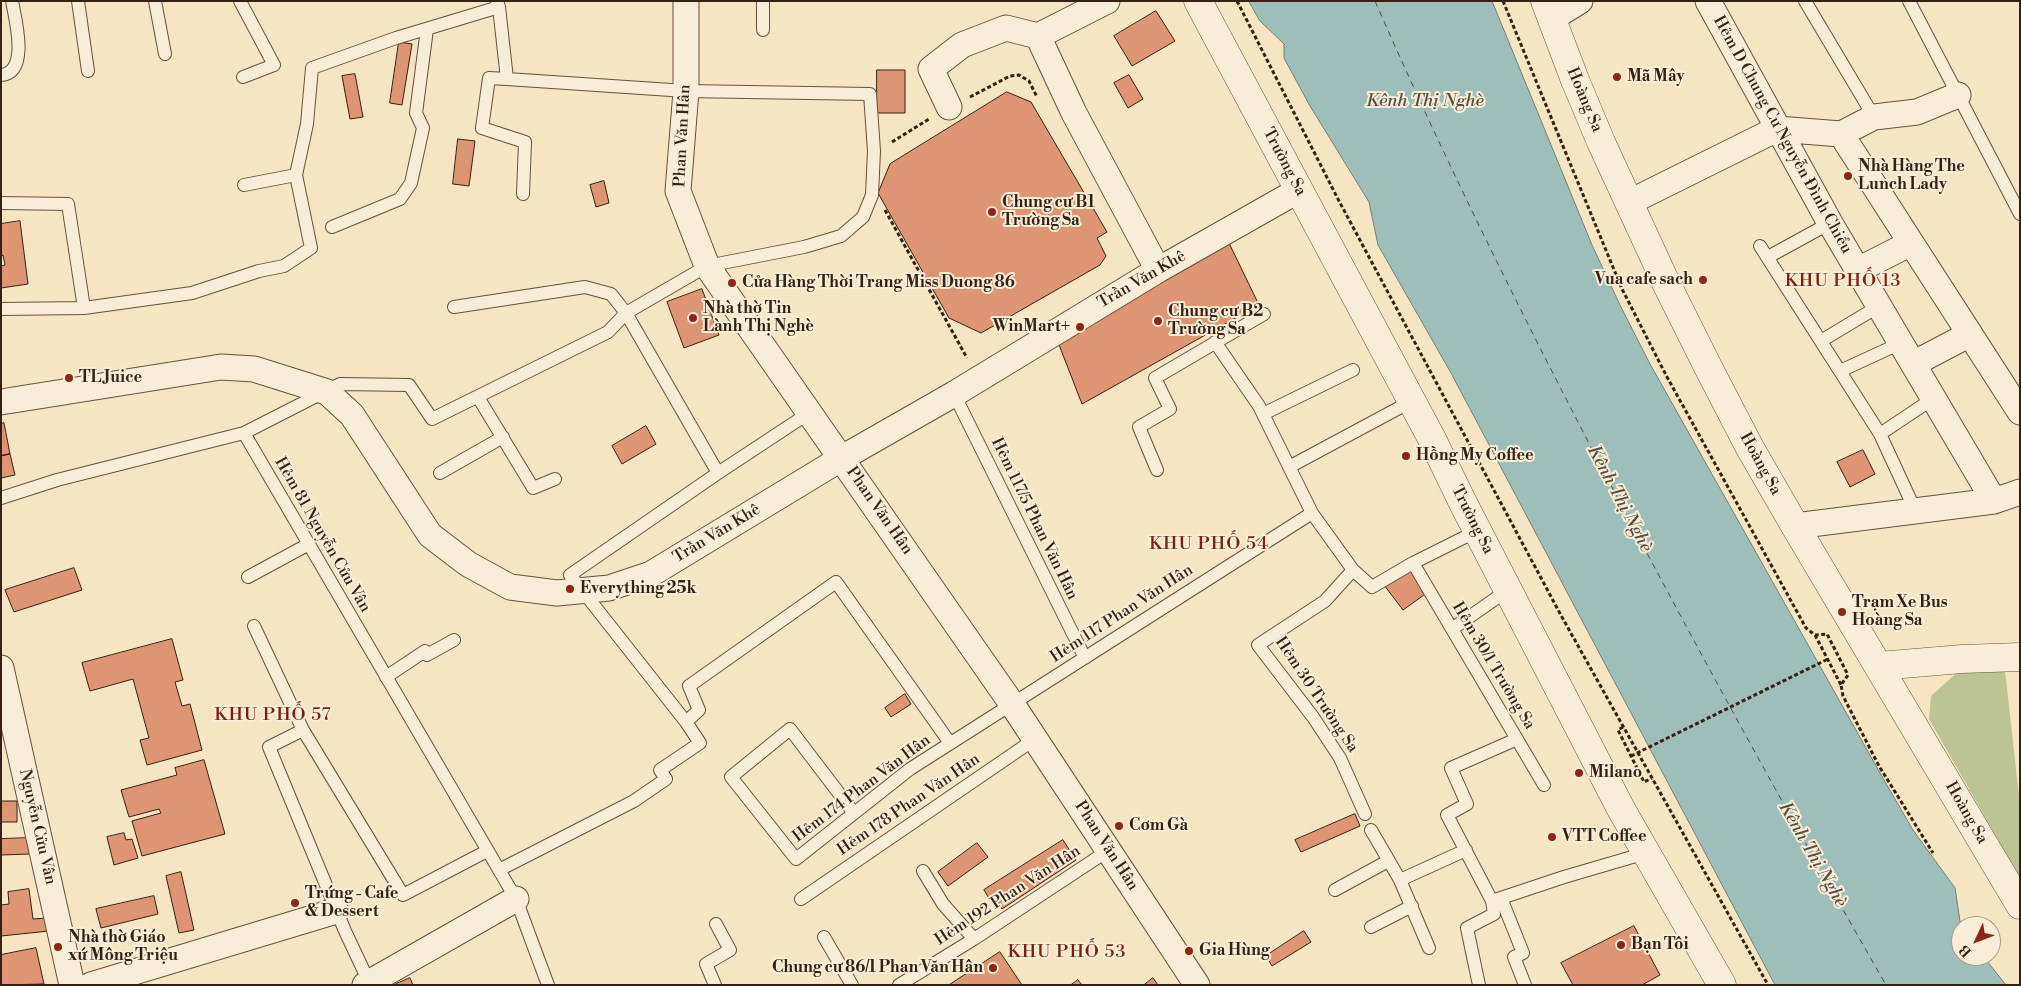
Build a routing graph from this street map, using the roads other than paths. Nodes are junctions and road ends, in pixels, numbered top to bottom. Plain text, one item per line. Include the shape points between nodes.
1 (12, 1) edge
2 (78, 1) edge
3 (155, 1) edge
4 (240, 1) edge
5 (686, 1) edge
6 (763, 1) edge
7 (1107, 1) edge
8 (1198, 1) edge
9 (1580, 1) edge
10 (1708, 1) edge
11 (1805, 1) edge
12 (1908, 1) edge
13 (498, 4) edge
14 (1548, 10) edge
15 (427, 29) junction
16 (762, 30) dead end
17 (1038, 36) junction
18 (165, 54) dead end
19 (88, 71) dead end
20 (1, 75) edge
21 (243, 77) dead end
22 (506, 79) junction
23 (686, 91) junction
24 (1958, 95) junction
25 (949, 107) road end
26 (1874, 118) junction
27 (1777, 129) junction
28 (1841, 134) junction
29 (296, 175) junction
30 (244, 185) dead end
31 (1299, 190) junction
32 (523, 194) dead end
33 (1630, 202) junction
34 (1, 203) edge
35 (2020, 214) edge
36 (1830, 223) junction
37 (332, 227) dead end
38 (1911, 242) junction
39 (1760, 246) dead end
40 (1768, 257) junction
41 (707, 266) junction
42 (1158, 270) junction
43 (1858, 270) junction
44 (1879, 306) junction
45 (454, 307) dead end
46 (1, 308) edge
47 (84, 308) junction
48 (626, 313) junction
49 (1264, 314) dead end
50 (1970, 334) junction
51 (1821, 340) junction
52 (1215, 342) junction
53 (1901, 343) junction
54 (1913, 364) junction
55 (1353, 370) dead end
56 (1840, 371) junction
57 (327, 392) junction
58 (954, 394) junction
59 (478, 397) junction
60 (1934, 398) junction
61 (1, 402) edge
62 (1412, 402) junction
63 (2020, 412) edge
64 (809, 413) junction
65 (1263, 414) junction
66 (244, 433) junction
67 (1880, 434) junction
68 (502, 437) junction
69 (842, 458) junction
70 (1289, 467) junction
71 (1157, 470) dead end
72 (718, 472) junction
73 (440, 473) dead end
74 (555, 479) dead end
75 (2020, 492) edge
76 (1, 498) edge
77 (1994, 501) junction
78 (1916, 512) junction
79 (1312, 513) junction
80 (1795, 526) junction
81 (1477, 531) junction
82 (309, 544) junction
83 (1413, 563) junction
84 (1353, 570) junction
85 (248, 577) dead end
86 (1508, 590) junction
87 (583, 591) junction
88 (254, 626) dead end
89 (1452, 629) junction
90 (454, 640) dead end
91 (2020, 657) edge
92 (1085, 658) junction
93 (1879, 666) junction
94 (1, 668) edge
95 (386, 677) junction
96 (1012, 704) junction
97 (686, 722) junction
98 (303, 730) junction
99 (1035, 739) junction
100 (1517, 739) junction
101 (950, 743) junction
102 (1544, 785) dead end
103 (854, 813) junction
104 (1365, 814) dead end
105 (1371, 830) dead end
106 (1109, 850) junction
107 (1466, 850) junction
108 (487, 851) junction
109 (1646, 853) junction
110 (1388, 861) junction
111 (499, 870) junction
112 (923, 871) dead end
113 (1400, 880) junction
114 (1335, 890) dead end
115 (516, 899) junction
116 (801, 899) dead end
117 (1497, 899) junction
118 (2020, 905) edge
119 (1412, 906) junction
120 (336, 911) junction
121 (716, 924) dead end
122 (1371, 927) dead end
123 (824, 937) dead end
124 (974, 939) junction
125 (1430, 948) dead end
126 (367, 984) edge
127 (72, 985) edge
128 (91, 985) edge
129 (548, 985) edge
130 (715, 985) edge
131 (852, 985) edge
132 (899, 985) edge
133 (1197, 985) edge
134 (1478, 985) edge
135 (1525, 985) edge
136 (1722, 985) edge

1 - 20 lane via 20,47 16,65 6,75
2 - 19 lane
3 - 18 lane
4 - 21 lane via 274,65
5 - 23 street, Phan Văn Hân
6 - 16 lane
7 - 17 street
8 - 31 street, Trường Sa
9 - 14 street
10 - 27 street, Hẻm D Chung Cư Nguyễn Ðình Chiểu
11 - 26 lane
12 - 24 lane
13 - 15 lane
13 - 22 lane
14 - 33 street, Hoàng Sa
15 - 29 lane via 312,68 308,124
15 - 37 lane via 416,113 423,128 411,183 400,199
17 - 25 street via 1006,28 962,45 931,69
17 - 42 street via 1074,113
22 - 23 lane
22 - 32 lane via 489,78 482,128 525,142
23 - 41 street, Phan Văn Hân via 678,191
23 - 41 lane via 870,94 874,151 872,195 864,217 841,236 804,247
24 - 26 street via 1917,112
24 - 35 lane
26 - 28 street
27 - 28 street
27 - 33 street
27 - 36 street, Hẻm D Chung Cư Nguyễn Ðình Chiểu
28 - 38 street
29 - 30 lane
29 - 47 lane via 311,248 284,266 258,271 192,293
31 - 42 street, Trần Văn Khê
31 - 62 street, Trường Sa
33 - 80 street, Hoàng Sa via 1708,367
34 - 47 lane via 68,204
36 - 40 lane
36 - 43 street, Hẻm D Chung Cư Nguyễn Ðình Chiểu
38 - 43 street
38 - 50 street
39 - 40 lane
40 - 51 lane
41 - 48 lane
41 - 64 street, Phan Văn Hân
42 - 58 street, Trần Văn Khê
43 - 44 street, Hẻm D Chung Cư Nguyễn Ðình Chiểu
44 - 51 lane
44 - 53 street, Hẻm D Chung Cư Nguyễn Ðình Chiểu
45 - 48 lane via 585,287 612,294
46 - 47 lane
48 - 59 lane via 608,332
48 - 72 lane
49 - 52 lane
50 - 54 street
50 - 63 street
51 - 56 lane
52 - 65 lane
52 - 71 lane via 1155,378 1170,409 1139,427
53 - 54 street, Hẻm D Chung Cư Nguyễn Ðình Chiểu
53 - 56 lane
54 - 60 street, Hẻm D Chung Cư Nguyễn Ðình Chiểu
55 - 65 lane
56 - 67 lane
57 - 59 lane via 340,384 410,385 432,419
57 - 61 street, Trần Văn Khê via 254,369 221,367
57 - 66 lane
57 - 87 street, Trần Văn Khê via 352,415 430,535 468,564 510,587 557,593
58 - 69 street, Trần Văn Khê
58 - 92 lane, Hẻm 117/5 Phan Văn Hân
59 - 68 lane
60 - 67 lane
60 - 77 street, Hẻm D Chung Cư Nguyễn Ðình Chiểu
62 - 70 lane
62 - 81 street, Trường Sa
64 - 69 street, Phan Văn Hân
64 - 72 lane
65 - 70 lane
66 - 76 lane via 57,480
66 - 82 lane, Hẻm 81 Nguyễn Cửu Vân
67 - 78 lane
68 - 73 lane
68 - 74 lane via 533,488
69 - 87 street, Trần Văn Khê via 651,574 609,588
69 - 96 street, Phan Văn Hân
70 - 79 lane
72 - 87 lane via 570,575
75 - 77 street
77 - 78 street
78 - 80 street
79 - 84 lane
79 - 92 lane, Hẻm 117 Phan Văn Hân
80 - 93 street, Hoàng Sa
81 - 83 lane
81 - 86 street, Trường Sa
82 - 85 lane
82 - 95 lane, Hẻm 81 Nguyễn Cửu Vân
83 - 84 lane via 1372,587
83 - 89 lane, Hẻm 30/1 Trường Sa
84 - 104 lane, Hẻm 30 Trường Sa via 1325,601 1258,645 1340,758
86 - 89 lane
86 - 109 street, Trường Sa
87 - 97 lane
88 - 98 lane
89 - 100 lane, Hẻm 30/1 Trường Sa
90 - 95 lane via 427,655 425,651
91 - 93 street
92 - 96 lane, Hẻm 117 Phan Văn Hân
93 - 118 street, Hoàng Sa
94 - 127 street, Nguyễn Cửu Vân
95 - 108 lane, Hẻm 81 Nguyễn Cửu Vân
96 - 99 street, Phan Văn Hân
96 - 101 lane, Hẻm 174 Phan Văn Hân
97 - 101 lane via 699,710 689,686 836,582
97 - 111 lane via 700,742 660,770 666,779 634,801
98 - 108 lane via 403,895
98 - 120 lane via 269,747
99 - 106 street, Phan Văn Hân
99 - 116 lane, Hẻm 178 Phan Văn Hân
100 - 102 lane, Hẻm 30/1 Trường Sa
100 - 107 lane via 1451,768 1467,804 1446,816
101 - 103 lane, Hẻm 174 Phan Văn Hân via 910,769
103 - 103 lane, Hẻm 174 Phan Văn Hân via 796,859 731,777 790,729
105 - 110 lane
106 - 124 lane, Hẻm 192 Phan Văn Hân
106 - 133 street, Phan Văn Hân
107 - 113 lane
107 - 117 lane
108 - 111 lane, Hẻm 81 Nguyễn Cửu Vân
109 - 117 lane
109 - 136 street, Trường Sa
110 - 113 lane
110 - 114 lane
111 - 115 lane, Hẻm 81 Nguyễn Cửu Vân
112 - 124 lane via 943,904
113 - 119 lane
115 - 126 street
115 - 129 lane, Hẻm 81 Nguyễn Cửu Vân
117 - 134 lane via 1494,914 1467,928
117 - 135 lane via 1523,953 1514,957
119 - 122 lane
119 - 125 lane
120 - 126 lane
120 - 128 street
121 - 130 lane via 730,950 706,964
123 - 131 lane
124 - 132 lane, Hẻm 192 Phan Văn Hân

